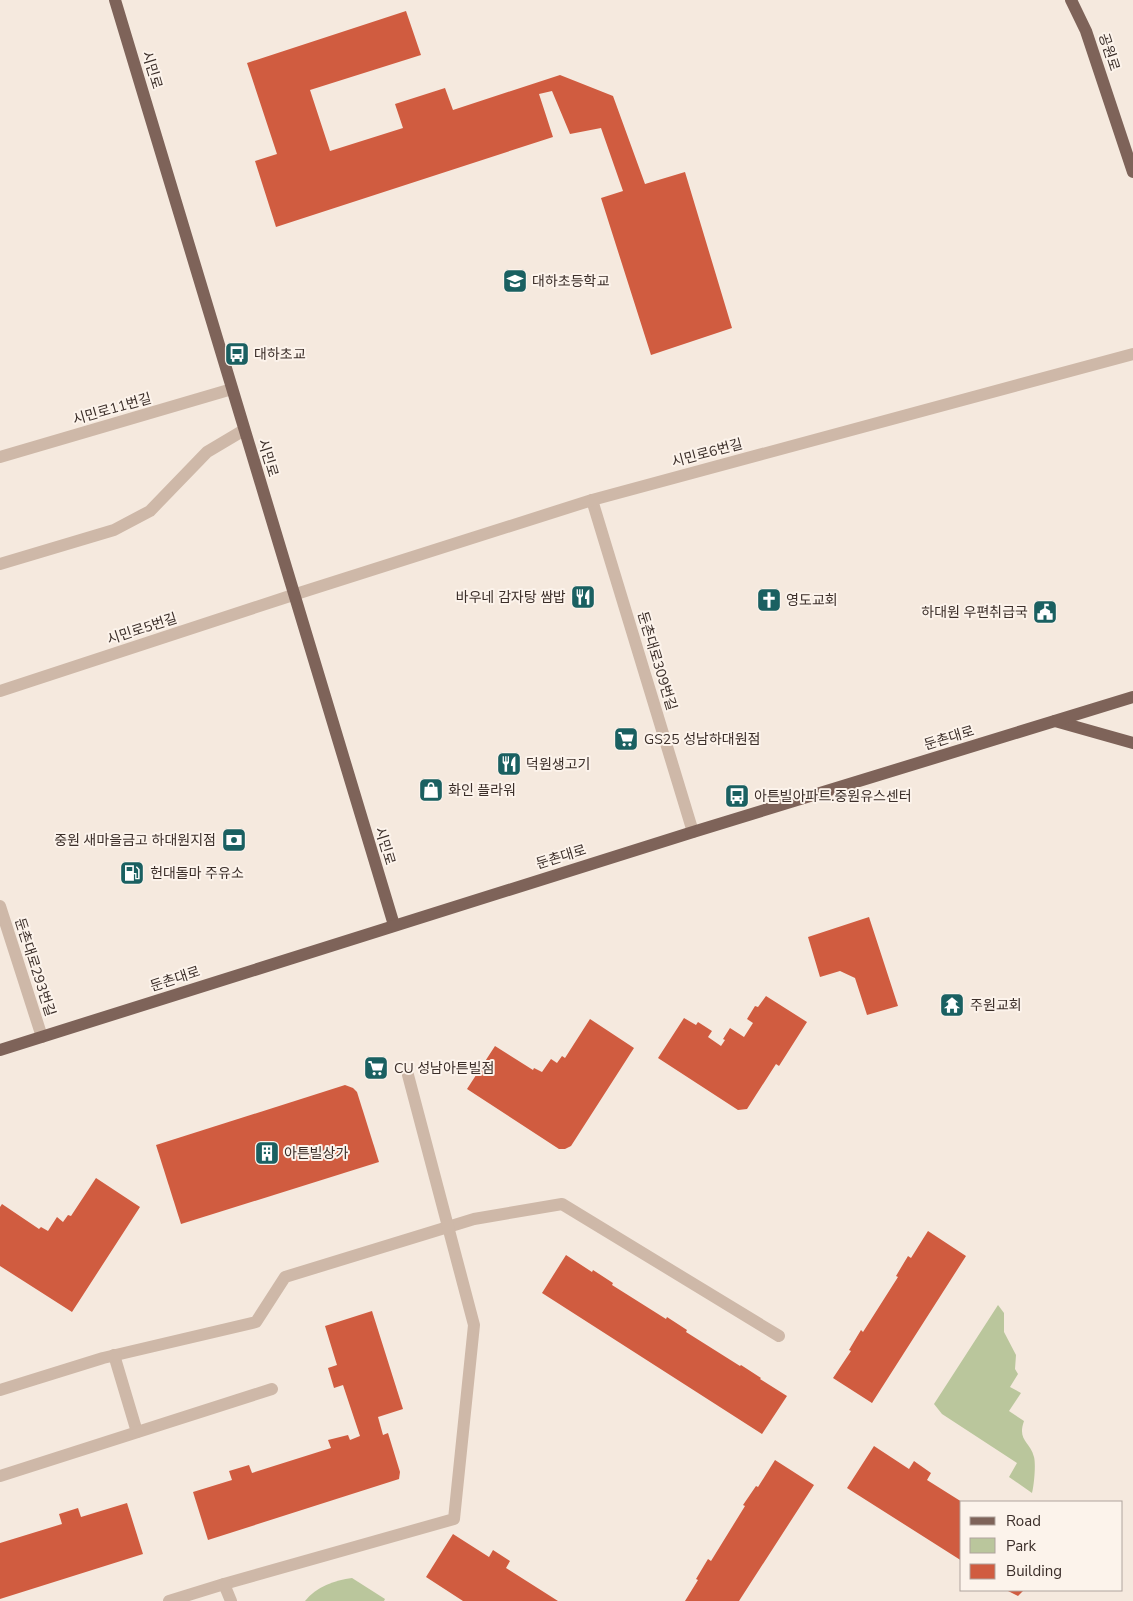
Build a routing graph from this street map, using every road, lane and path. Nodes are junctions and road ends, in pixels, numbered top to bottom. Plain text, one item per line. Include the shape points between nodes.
1 (115, 0) edge
2 (1071, 0) edge
3 (1133, 172) edge
4 (1133, 354) edge
5 (232, 389) junction
6 (244, 430) junction
7 (0, 457) edge
8 (592, 500) junction
9 (0, 564) edge
10 (293, 595) junction
11 (0, 691) edge
12 (1133, 697) edge
13 (1055, 721) junction
14 (1133, 743) edge
15 (694, 832) junction
16 (0, 906) edge
17 (394, 925) junction
18 (42, 1037) junction
19 (0, 1050) edge
20 (408, 1075) dead end
21 (448, 1228) junction
22 (779, 1336) dead end
23 (114, 1356) junction
24 (272, 1388) dead end
25 (0, 1390) edge
26 (137, 1432) junction
27 (0, 1476) edge
28 (224, 1584) junction
29 (169, 1601) edge
30 (231, 1601) edge

1 - 5 main road, 시민로
2 - 3 main road, 공원로 via 1086,31
4 - 8 street, 시민로6번길
5 - 6 main road, 시민로
5 - 7 street, 시민로11번길
6 - 9 street via 206,452 150,511 114,530
6 - 10 main road, 시민로
8 - 10 street, 시민로6번길
8 - 15 street, 둔촌대로309번길
10 - 11 street, 시민로5번길
10 - 17 main road, 시민로
12 - 13 main road, 둔촌대로
13 - 14 main road
13 - 15 main road, 둔촌대로
15 - 17 main road, 둔촌대로
16 - 18 street, 둔촌대로293번길
17 - 18 main road, 둔촌대로
18 - 19 main road, 둔촌대로
20 - 21 street
21 - 22 street via 474,1219 562,1204
21 - 23 street via 285,1277 256,1322
21 - 28 street via 474,1325 454,1519
23 - 25 street
23 - 26 street
24 - 26 street
26 - 27 street
28 - 29 street
28 - 30 street

